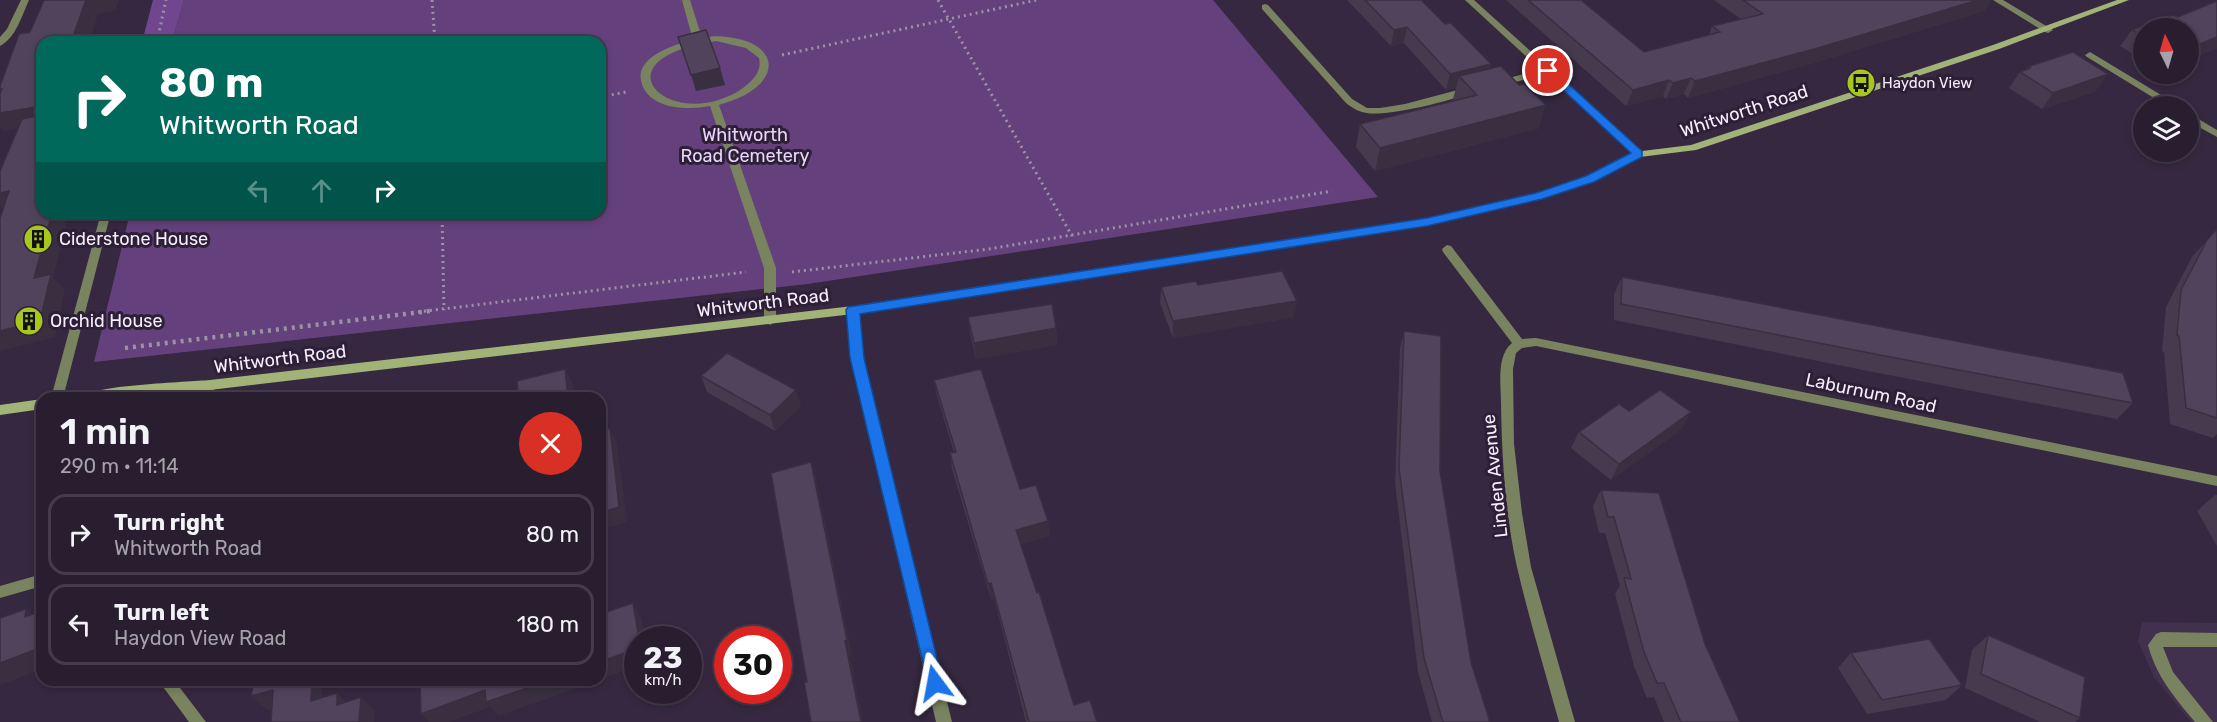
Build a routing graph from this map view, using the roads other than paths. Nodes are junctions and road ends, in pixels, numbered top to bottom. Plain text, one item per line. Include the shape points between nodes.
1 (25, 0) edge
2 (686, 0) edge
3 (1469, 0) edge
4 (1997, 0) edge
5 (2125, 0) edge
6 (1265, 7) dead end
7 (2048, 30) junction
8 (698, 40) junction
9 (0, 43) edge
10 (2090, 55) dead end
11 (1548, 71) junction
12 (1492, 85) edge
13 (1481, 87) edge
14 (2157, 96) edge
15 (714, 103) junction
16 (2199, 123) edge
17 (2217, 134) edge
18 (1638, 154) junction
19 (104, 219) edge
20 (1447, 249) dead end
21 (853, 310) junction
22 (770, 321) junction
23 (1519, 344) junction
24 (210, 385) junction
25 (59, 392) edge
26 (127, 392) edge
27 (207, 392) edge
28 (36, 405) edge
29 (0, 410) edge
30 (2217, 481) edge
31 (36, 582) edge
32 (0, 592) edge
33 (2217, 640) edge
34 (170, 686) edge
35 (198, 722) edge
36 (944, 722) edge
37 (1567, 722) edge
38 (2205, 722) edge

1 - 9 street
2 - 8 street
3 - 11 street
4 - 7 street
5 - 7 main road, Whitworth Road
6 - 13 street via 1349,101 1363,110 1384,110
7 - 18 main road, Whitworth Road via 1692,148
8 - 15 street via 716,38 747,43 764,59 759,80 733,97
8 - 15 street via 665,52 653,62 646,82 651,92 677,104
10 - 14 street
11 - 12 street
11 - 18 street
15 - 22 street via 770,272
16 - 17 street
18 - 21 main road, Whitworth Road via 1590,179 1538,197 1427,222
19 - 25 street
20 - 23 street
21 - 22 main road, Whitworth Road
21 - 36 street via 857,358
22 - 24 main road, Whitworth Road
23 - 30 street, Laburnum Road via 1536,342
23 - 37 street, Linden Avenue via 1510,351 1507,369 1515,513 1524,567
24 - 26 main road, Whitworth Road
24 - 27 street
28 - 29 main road
31 - 32 street
33 - 38 street via 2161,639 2155,645 2157,660
34 - 35 street

